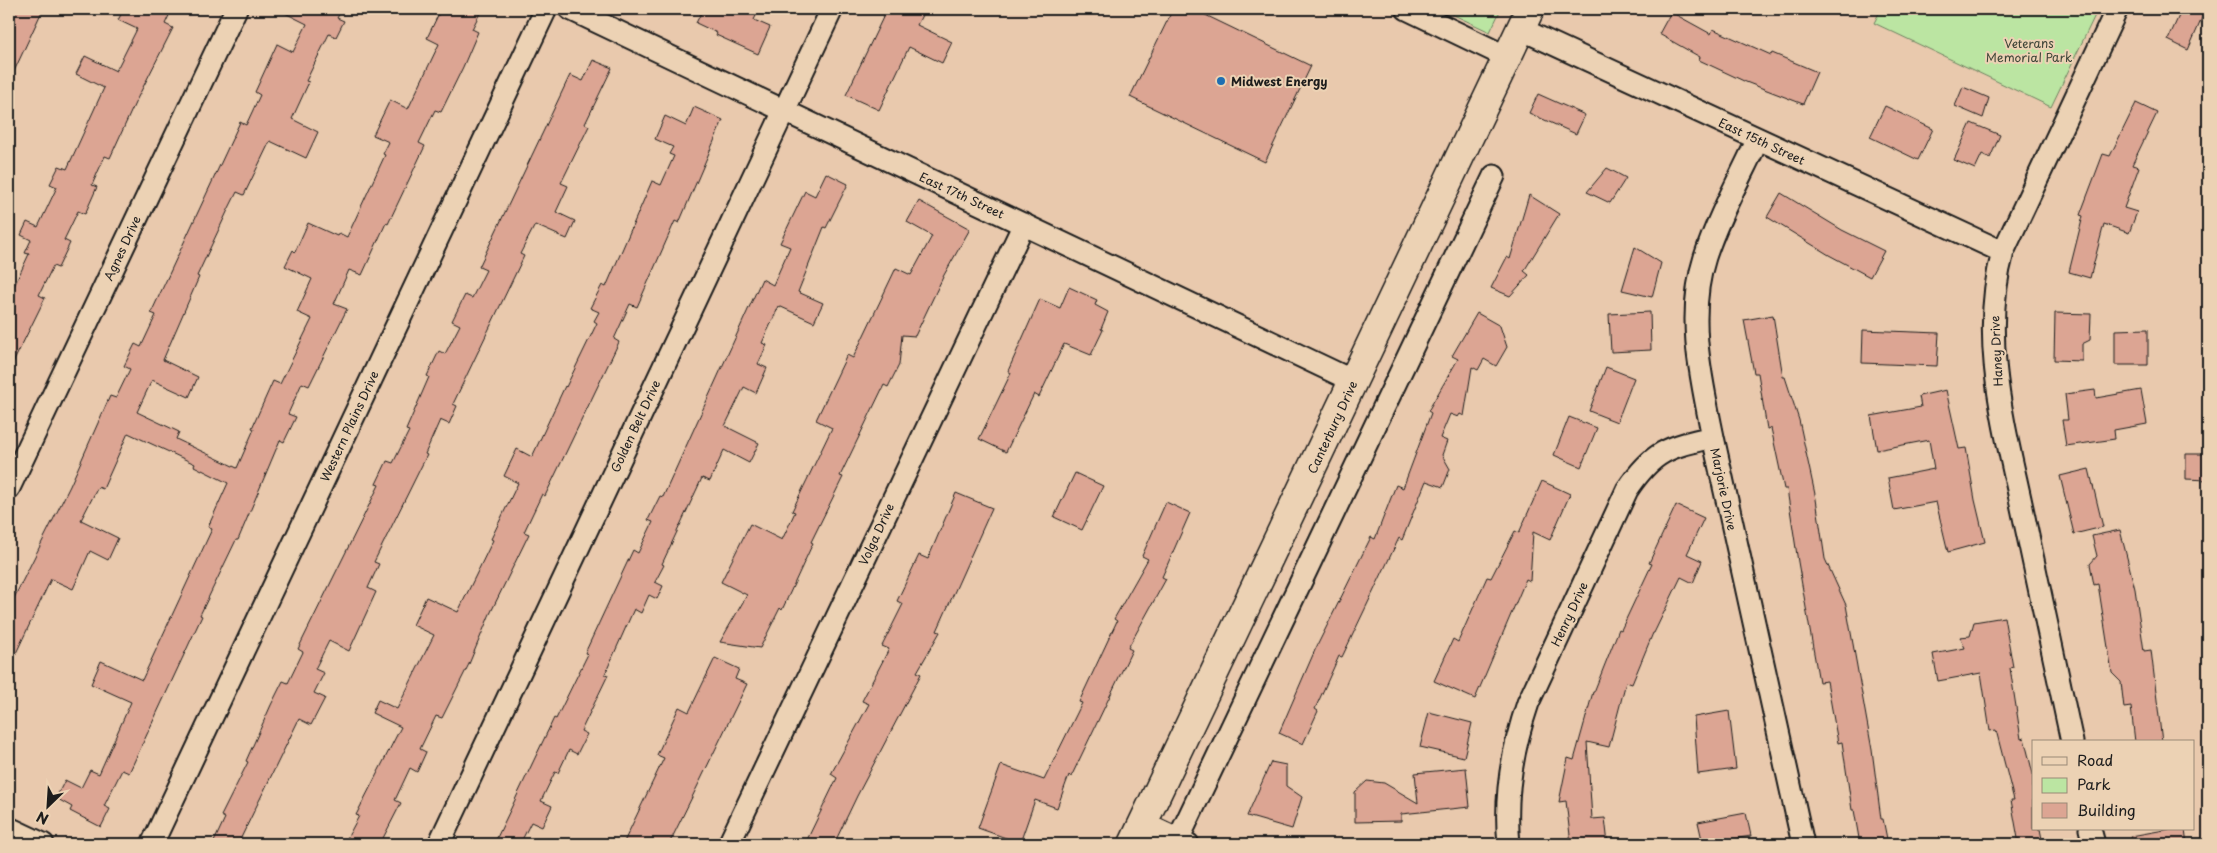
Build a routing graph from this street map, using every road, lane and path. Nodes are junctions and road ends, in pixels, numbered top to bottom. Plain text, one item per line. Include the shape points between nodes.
1 (236, 9) edge
2 (546, 9) edge
3 (570, 9) edge
4 (832, 9) edge
5 (1407, 9) edge
6 (2117, 9) edge
7 (1525, 19) edge
8 (1508, 57) junction
9 (784, 110) junction
10 (1758, 140) junction
11 (1494, 176) dead end
12 (1024, 224) junction
13 (2003, 252) junction
14 (1353, 381) junction
15 (1713, 437) junction
16 (9, 488) edge
17 (2072, 740) edge
18 (9, 828) edge
19 (2090, 830) edge
20 (1138, 834) edge
21 (1181, 843) edge
22 (42, 844) edge
23 (152, 844) edge
24 (439, 844) edge
25 (728, 844) edge
26 (1509, 844) edge
27 (1802, 844) edge
28 (2094, 844) edge

1 - 16 street, Agnes Drive
2 - 23 street, Western Plains Drive
3 - 9 street, East 17th Street
4 - 9 street, Golden Belt Drive
5 - 8 street
6 - 13 street, Haney Drive
7 - 8 main road, Canterbury Drive
7 - 10 street, East 15th Street
8 - 14 main road, Canterbury Drive
9 - 12 street, East 17th Street
9 - 24 street, Golden Belt Drive
10 - 13 street, East 15th Street
10 - 15 street, Marjorie Drive via 1712,239 1700,281 1696,339 1699,371
11 - 21 street
12 - 14 street, East 17th Street
12 - 25 street, Volga Drive
13 - 17 street, Haney Drive via 1993,307 1996,385
14 - 20 main road, Canterbury Drive
15 - 26 street, Henry Drive via 1664,450 1649,462 1626,490 1528,703 1517,736 1506,804
15 - 27 street, Marjorie Drive
18 - 22 street
19 - 28 street
20 - 21 street

